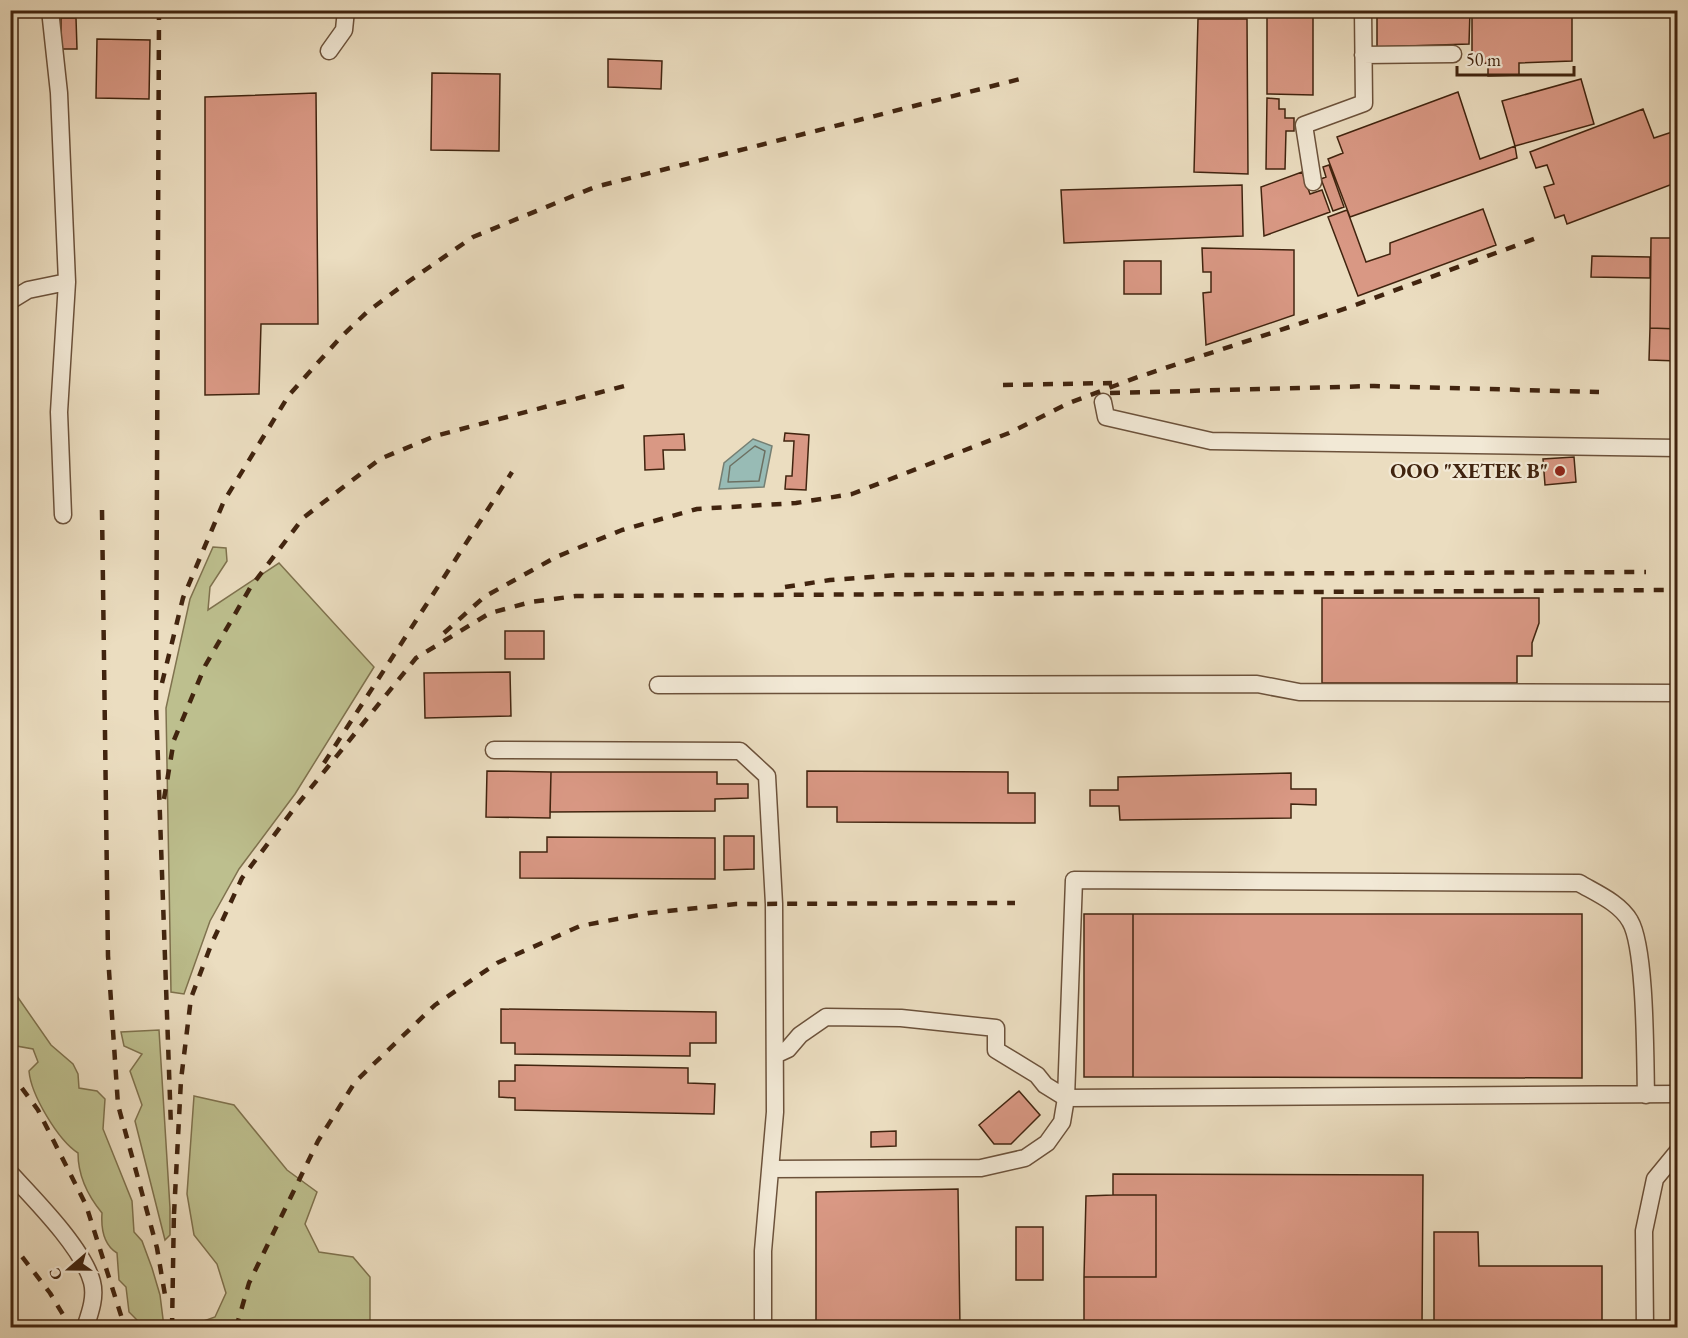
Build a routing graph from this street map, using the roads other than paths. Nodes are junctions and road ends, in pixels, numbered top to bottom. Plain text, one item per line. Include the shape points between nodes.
1 (50, 10) edge
2 (346, 10) edge
3 (1363, 10) edge
4 (329, 51) dead end
5 (1453, 54) dead end
6 (1363, 56) junction
7 (1313, 182) dead end
8 (67, 282) junction
9 (10, 301) edge
10 (1103, 402) dead end
11 (1677, 448) edge
12 (63, 515) dead end
13 (658, 685) dead end
14 (1677, 693) edge
15 (495, 750) dead end
16 (775, 1055) junction
17 (1677, 1094) edge
18 (1646, 1095) junction
19 (1066, 1098) junction
20 (1677, 1151) edge
21 (770, 1169) junction
22 (10, 1173) edge
23 (85, 1328) edge
24 (763, 1328) edge
25 (1645, 1328) edge

1 - 8 lane via 59,93
2 - 4 lane via 344,30
3 - 6 lane
5 - 6 lane
6 - 7 lane via 1364,103 1304,125
8 - 9 lane via 28,290
8 - 12 lane via 59,412
10 - 11 lane via 1106,417 1211,441
13 - 14 lane via 1257,684 1299,692
15 - 16 lane via 740,751 767,776 774,904
16 - 19 lane via 826,1017 900,1018 996,1028 996,1050
16 - 21 lane
17 - 18 lane
18 - 19 lane
18 - 19 lane via 1639,950 1630,921 1611,902 1579,883 1074,880
19 - 21 lane via 1062,1122 1047,1143 1025,1158 981,1168
20 - 25 lane via 1655,1179 1644,1231
21 - 24 lane via 763,1251
22 - 23 lane via 60,1228 87,1271 93,1295

